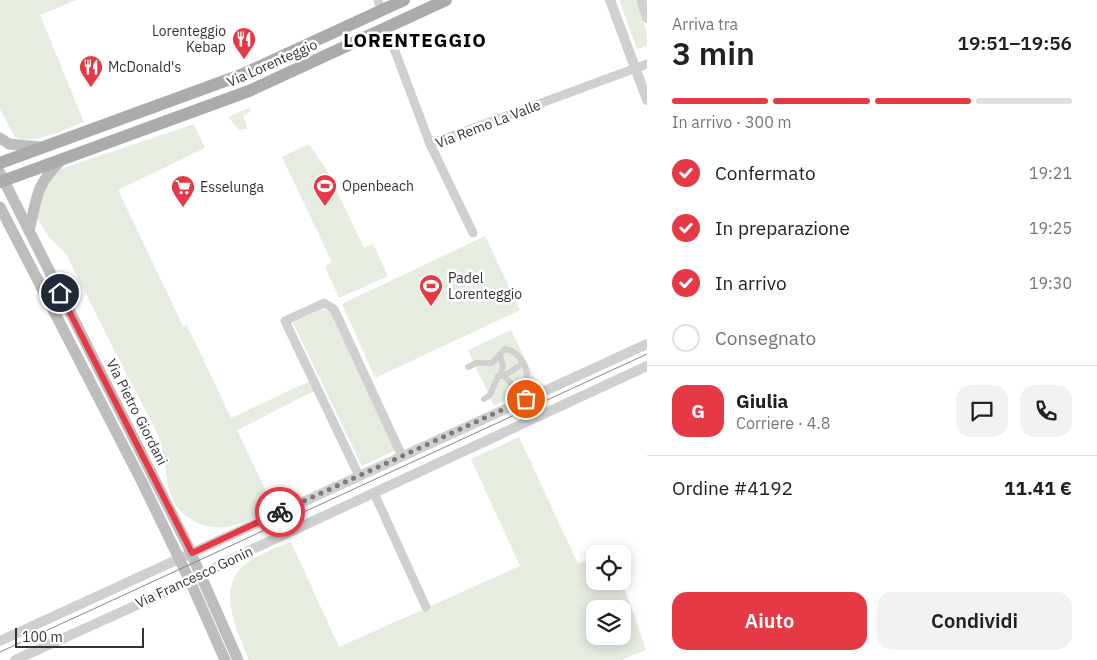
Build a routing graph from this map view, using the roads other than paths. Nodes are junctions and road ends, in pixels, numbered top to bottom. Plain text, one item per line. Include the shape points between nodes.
1 (404, 0) edge
2 (446, 0) edge
3 (610, 0) edge
4 (640, 0) edge
5 (380, 5) edge
6 (647, 18) edge
7 (386, 27) junction
8 (647, 64) edge
9 (635, 68) junction
10 (647, 100) edge
11 (128, 117) junction
12 (134, 133) junction
13 (0, 138) edge
14 (430, 144) junction
15 (43, 147) junction
16 (62, 159) junction
17 (0, 163) edge
18 (1, 178) edge
19 (0, 207) edge
20 (29, 232) junction
21 (473, 233) dead end
22 (647, 344) edge
23 (500, 356) junction
24 (523, 363) junction
25 (647, 366) edge
26 (468, 367) dead end
27 (503, 376) junction
28 (484, 399) dead end
29 (402, 456) junction
30 (359, 476) junction
31 (374, 493) junction
32 (192, 553) junction
33 (180, 559) junction
34 (201, 576) junction
35 (190, 581) junction
36 (426, 607) dead end
37 (0, 641) edge
38 (14, 660) edge
39 (225, 660) edge
40 (238, 660) edge

1 - 5 main road, Via Lorenteggio
2 - 7 main road, Via Lorenteggio
3 - 9 street
4 - 6 street
5 - 11 main road, Via Lorenteggio via 241,75
7 - 12 main road, Via Lorenteggio via 249,91
7 - 14 street
8 - 9 street, Via Remo La Valle
9 - 10 street
9 - 14 street, Via Remo La Valle
11 - 12 street
11 - 15 main road, Via Lorenteggio
12 - 16 main road, Via Lorenteggio
13 - 15 main road via 9,144
14 - 21 street, Via Remo La Valle
15 - 17 main road, Via Lorenteggio
16 - 18 main road, Via Lorenteggio
16 - 20 main road via 35,196
18 - 20 main road, Via Pietro Giordani
19 - 33 main road, Via Pietro Giordani
20 - 32 main road, Via Pietro Giordani
22 - 29 street, Via Francesco Gonin
23 - 24 street via 502,350 510,350
23 - 26 street via 492,364 476,363
23 - 27 street
24 - 27 street
24 - 27 street via 528,377 522,387 516,388
25 - 31 street, Via Francesco Gonin
27 - 28 street via 495,378 490,395
29 - 30 street, Via Francesco Gonin
29 - 30 street via 334,309 324,302 285,321
30 - 32 street, Via Francesco Gonin
31 - 34 street, Via Francesco Gonin
31 - 36 street
32 - 33 street, Via Francesco Gonin
32 - 34 main road, Via Pietro Giordani
33 - 35 main road, Via Pietro Giordani
33 - 37 street, Via Francesco Gonin
34 - 35 street, Via Francesco Gonin
34 - 40 main road, Via Pietro Giordani
35 - 38 street, Via Francesco Gonin
35 - 39 main road, Via Pietro Giordani

